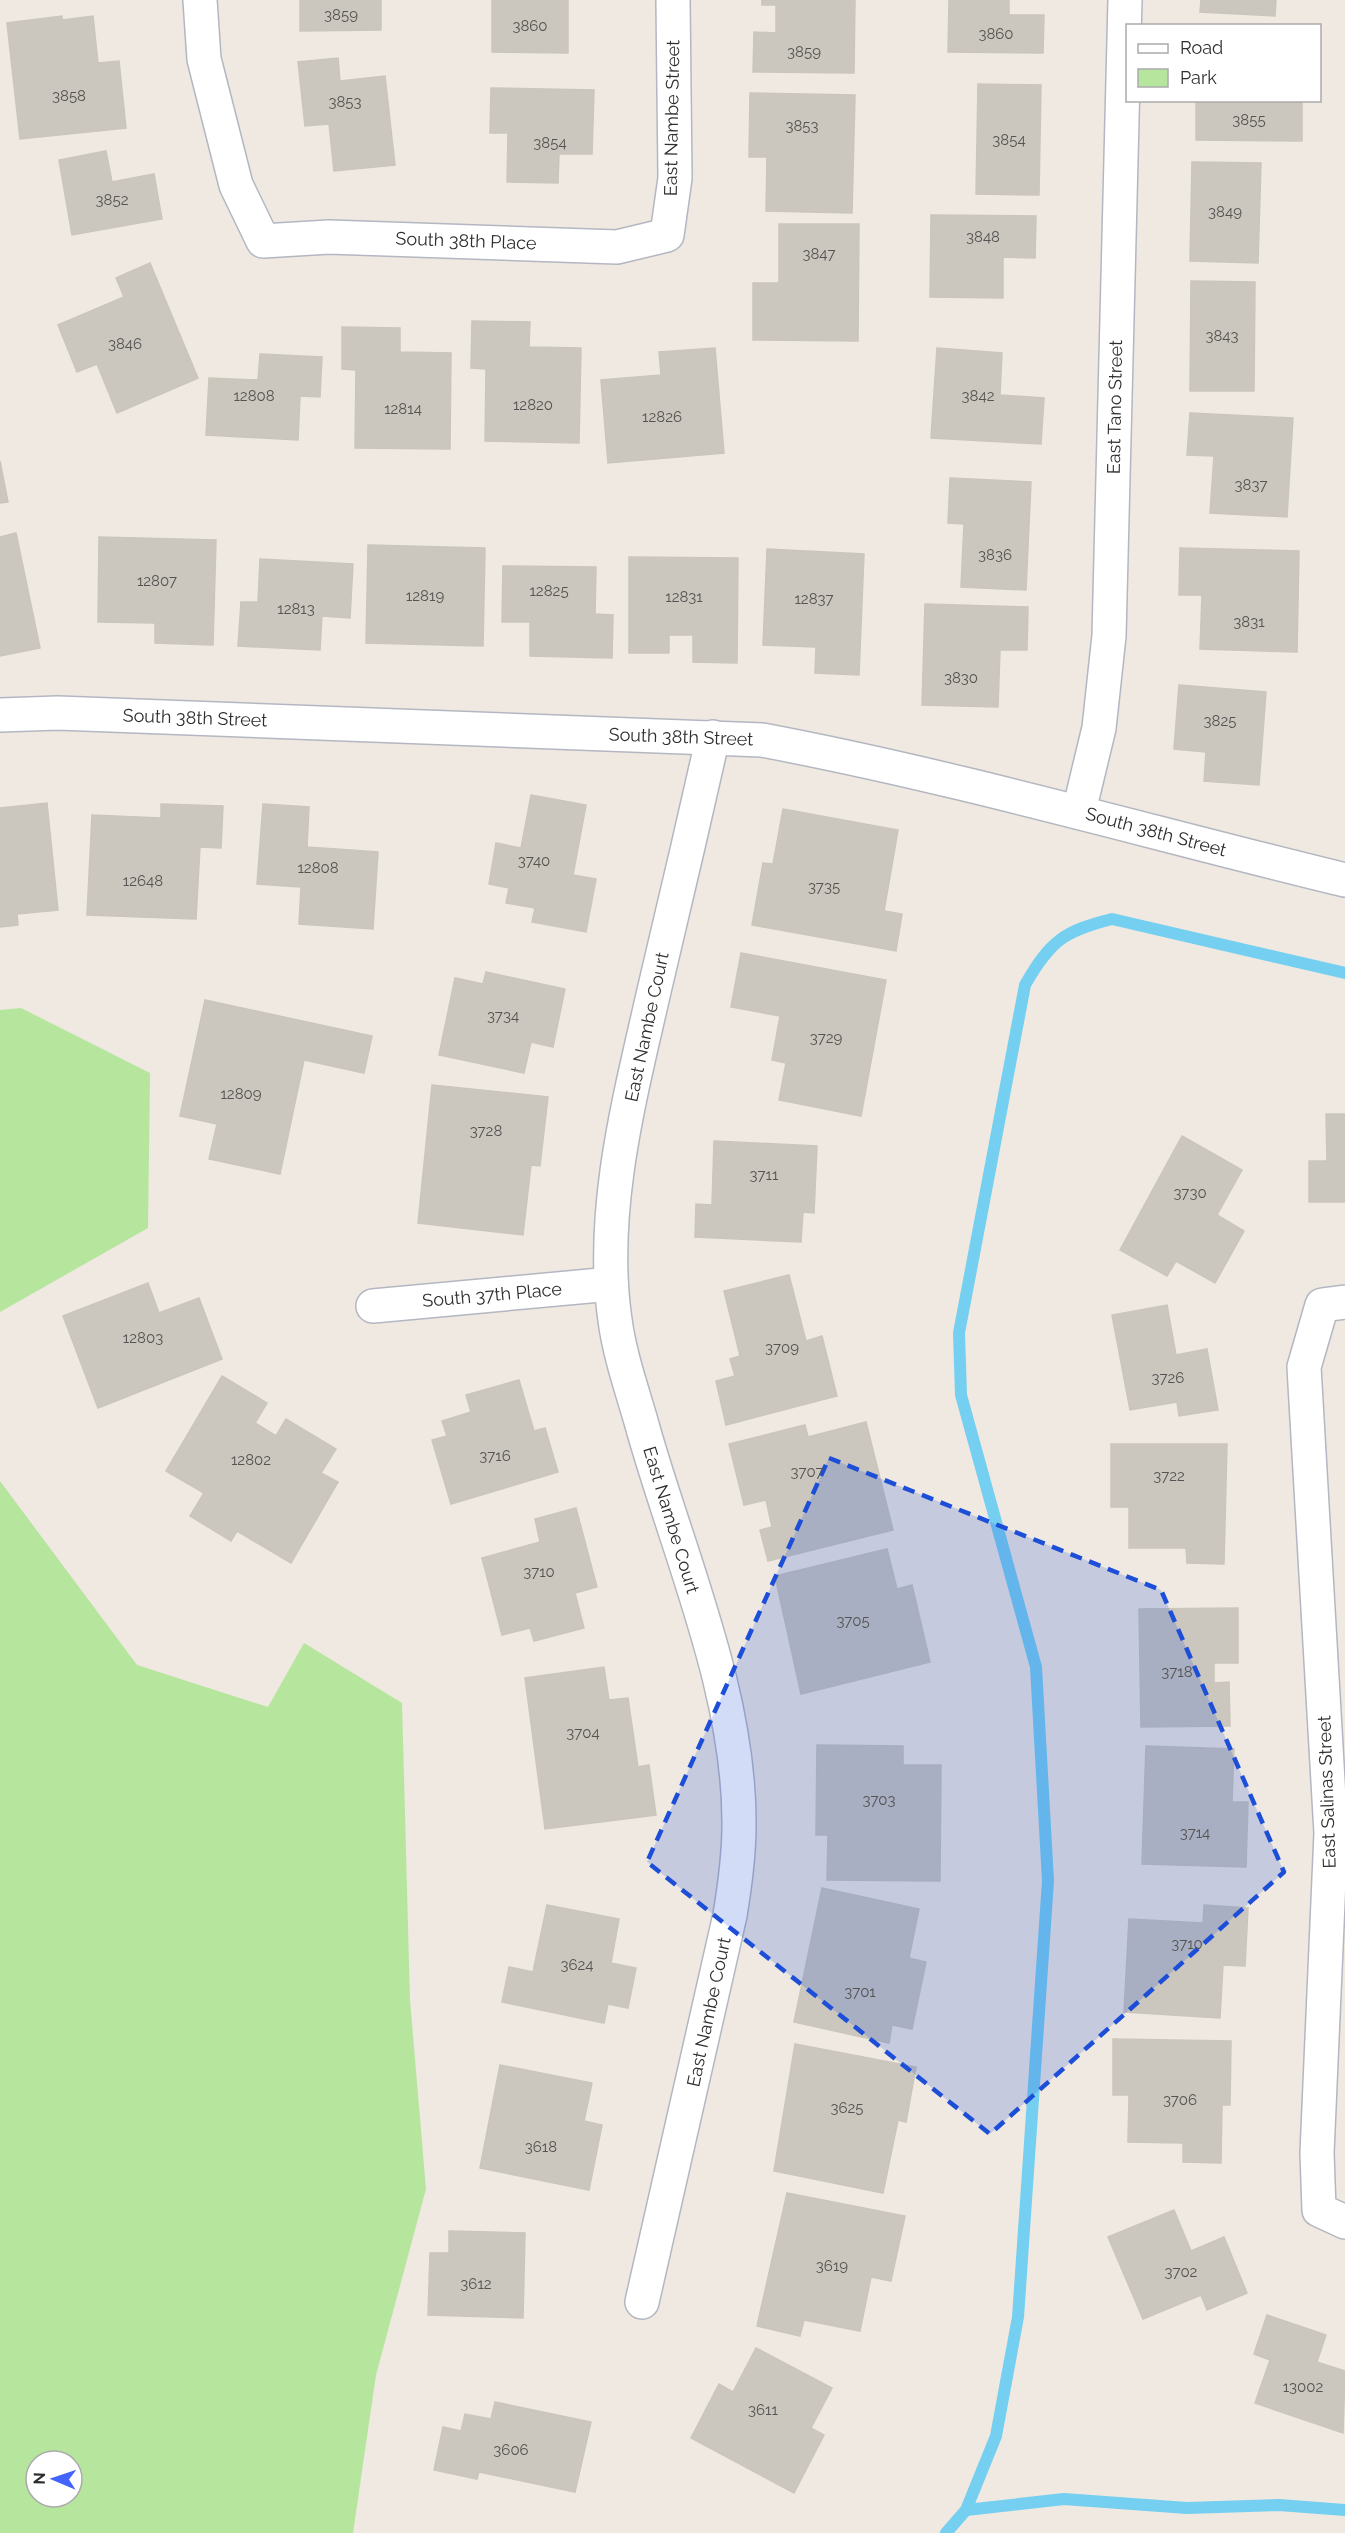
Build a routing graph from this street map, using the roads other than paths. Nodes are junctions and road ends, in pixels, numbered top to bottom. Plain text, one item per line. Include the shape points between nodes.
1 (200, 0) edge
2 (673, 0) edge
3 (1125, 0) edge
4 (667, 235) joint
5 (0, 715) edge
6 (713, 737) junction
7 (1079, 811) junction
8 (1345, 880) edge
9 (611, 1284) junction
10 (1334, 1303) edge
11 (373, 1306) dead end
12 (1332, 2216) edge
13 (642, 2302) dead end

1 - 4 street, South 38th Place via 204,59 236,185 263,242 329,237 617,247
2 - 4 street, East Nambe Street via 675,178
3 - 7 street, East Tano Street via 1109,636 1100,728
5 - 6 street, South 38th Street via 58,712
6 - 7 street, South 38th Street via 762,740 844,756
6 - 9 street, East Nambe Court via 638,1059 617,1174 610,1244
7 - 8 street, South 38th Street
9 - 11 street, South 37th Place
9 - 13 street, East Nambe Court via 615,1323 633,1394 723,1694 735,1765 739,1824 730,1915
10 - 12 street, East Salinas Street via 1304,1367 1331,1833 1317,2153

